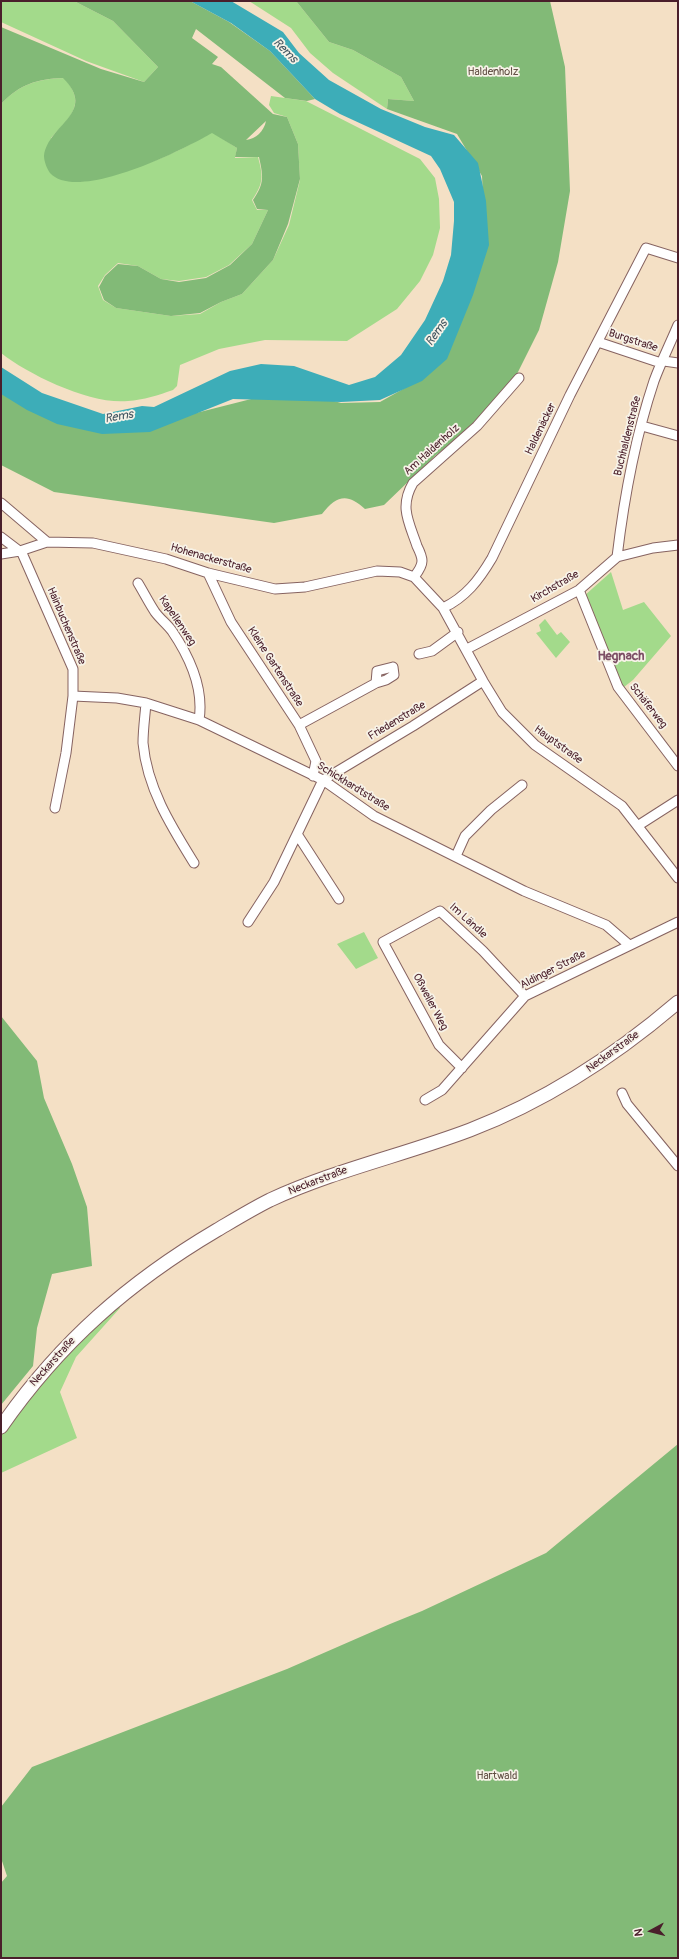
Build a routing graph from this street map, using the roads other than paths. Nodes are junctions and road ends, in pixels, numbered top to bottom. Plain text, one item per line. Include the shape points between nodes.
1 (678, 258) edge
2 (678, 325) edge
3 (598, 342) junction
4 (663, 362) junction
5 (678, 363) edge
6 (519, 378) dead end
7 (642, 426) junction
8 (678, 436) edge
9 (1, 503) edge
10 (1, 537) edge
11 (47, 542) junction
12 (678, 545) edge
13 (20, 551) junction
14 (1, 554) edge
15 (617, 557) junction
16 (208, 573) junction
17 (414, 577) junction
18 (138, 583) dead end
19 (578, 590) junction
20 (443, 608) junction
21 (458, 632) junction
22 (467, 649) junction
23 (420, 654) dead end
24 (483, 681) junction
25 (376, 683) dead end
26 (73, 696) junction
27 (146, 703) junction
28 (199, 720) junction
29 (299, 725) junction
30 (678, 766) edge
31 (313, 776) junction
32 (322, 780) junction
33 (522, 785) dead end
34 (678, 800) edge
35 (55, 808) dead end
36 (639, 825) junction
37 (297, 834) junction
38 (456, 856) junction
39 (194, 863) dead end
40 (678, 878) edge
41 (339, 898) dead end
42 (248, 922) dead end
43 (678, 922) edge
44 (383, 942) joint
45 (628, 944) junction
46 (525, 996) junction
47 (678, 1002) edge
48 (462, 1068) junction
49 (622, 1093) dead end
50 (425, 1100) dead end
51 (678, 1166) edge
52 (1, 1427) edge

1 - 3 street, Haldenäcker via 646,248
2 - 4 street, Buchhaldenstraße
3 - 4 street, Burgstraße
3 - 20 street, Haldenäcker via 492,558 479,579 463,596
4 - 5 street, Burgstraße
4 - 7 street, Buchhaldenstraße via 654,382
6 - 17 street, Am Haldenholz via 477,426 413,483 408,491 405,510 422,560
7 - 8 street
7 - 15 street, Buchhaldenstraße via 626,494
9 - 11 street
10 - 13 street
11 - 13 street, Hohenackerstraße
11 - 16 street, Hohenackerstraße via 93,543 166,559
12 - 15 street, Kirchstraße
13 - 14 street, Hohenackerstraße
13 - 26 street, Hainbuchenstraße via 73,669
15 - 19 street, Kirchstraße
16 - 17 street, Hohenackerstraße via 275,589 305,587 376,571 400,572
16 - 29 street, Kleine Gartenstraße via 231,622
17 - 20 street, Hauptstraße
18 - 28 street, Kapellenweg via 156,613 172,630 186,656 200,693 202,706
19 - 22 street, Kirchstraße
19 - 30 street, Schäferweg via 618,687
20 - 21 street, Hauptstraße
21 - 22 street, Hauptstraße
21 - 23 street via 432,651
22 - 24 street, Hauptstraße
24 - 32 street, Friedenstraße
24 - 36 street, Hauptstraße via 502,712 527,738 622,806
25 - 29 street
26 - 27 street, Schickhardtstraße via 117,698
26 - 35 street, Hainbuchenstraße via 66,753
27 - 28 street, Schickhardtstraße
27 - 39 street via 143,743 150,775 164,815
28 - 31 street, Schickhardtstraße
29 - 31 street, Kleine Gartenstraße via 316,761
31 - 32 street, Schickhardtstraße
32 - 37 street
32 - 38 street, Schickhardtstraße via 374,816
33 - 38 street via 491,810 465,836
34 - 36 street
36 - 40 street, Hauptstraße
37 - 41 street
37 - 42 street via 274,882
38 - 45 street, Schickhardtstraße via 524,891 606,925
43 - 45 street, Aldinger Straße
44 - 46 street, Im Ländle via 440,911 483,951
44 - 48 street, Oßweiler Weg via 439,1045
45 - 46 street, Aldinger Straße
46 - 48 street, Aldinger Straße
47 - 52 main road, Neckarstraße via 594,1067 537,1101 471,1130 313,1182 269,1201 198,1242 120,1295 92,1321 41,1374
48 - 50 street, Aldinger Straße via 442,1090
49 - 51 street via 627,1104

